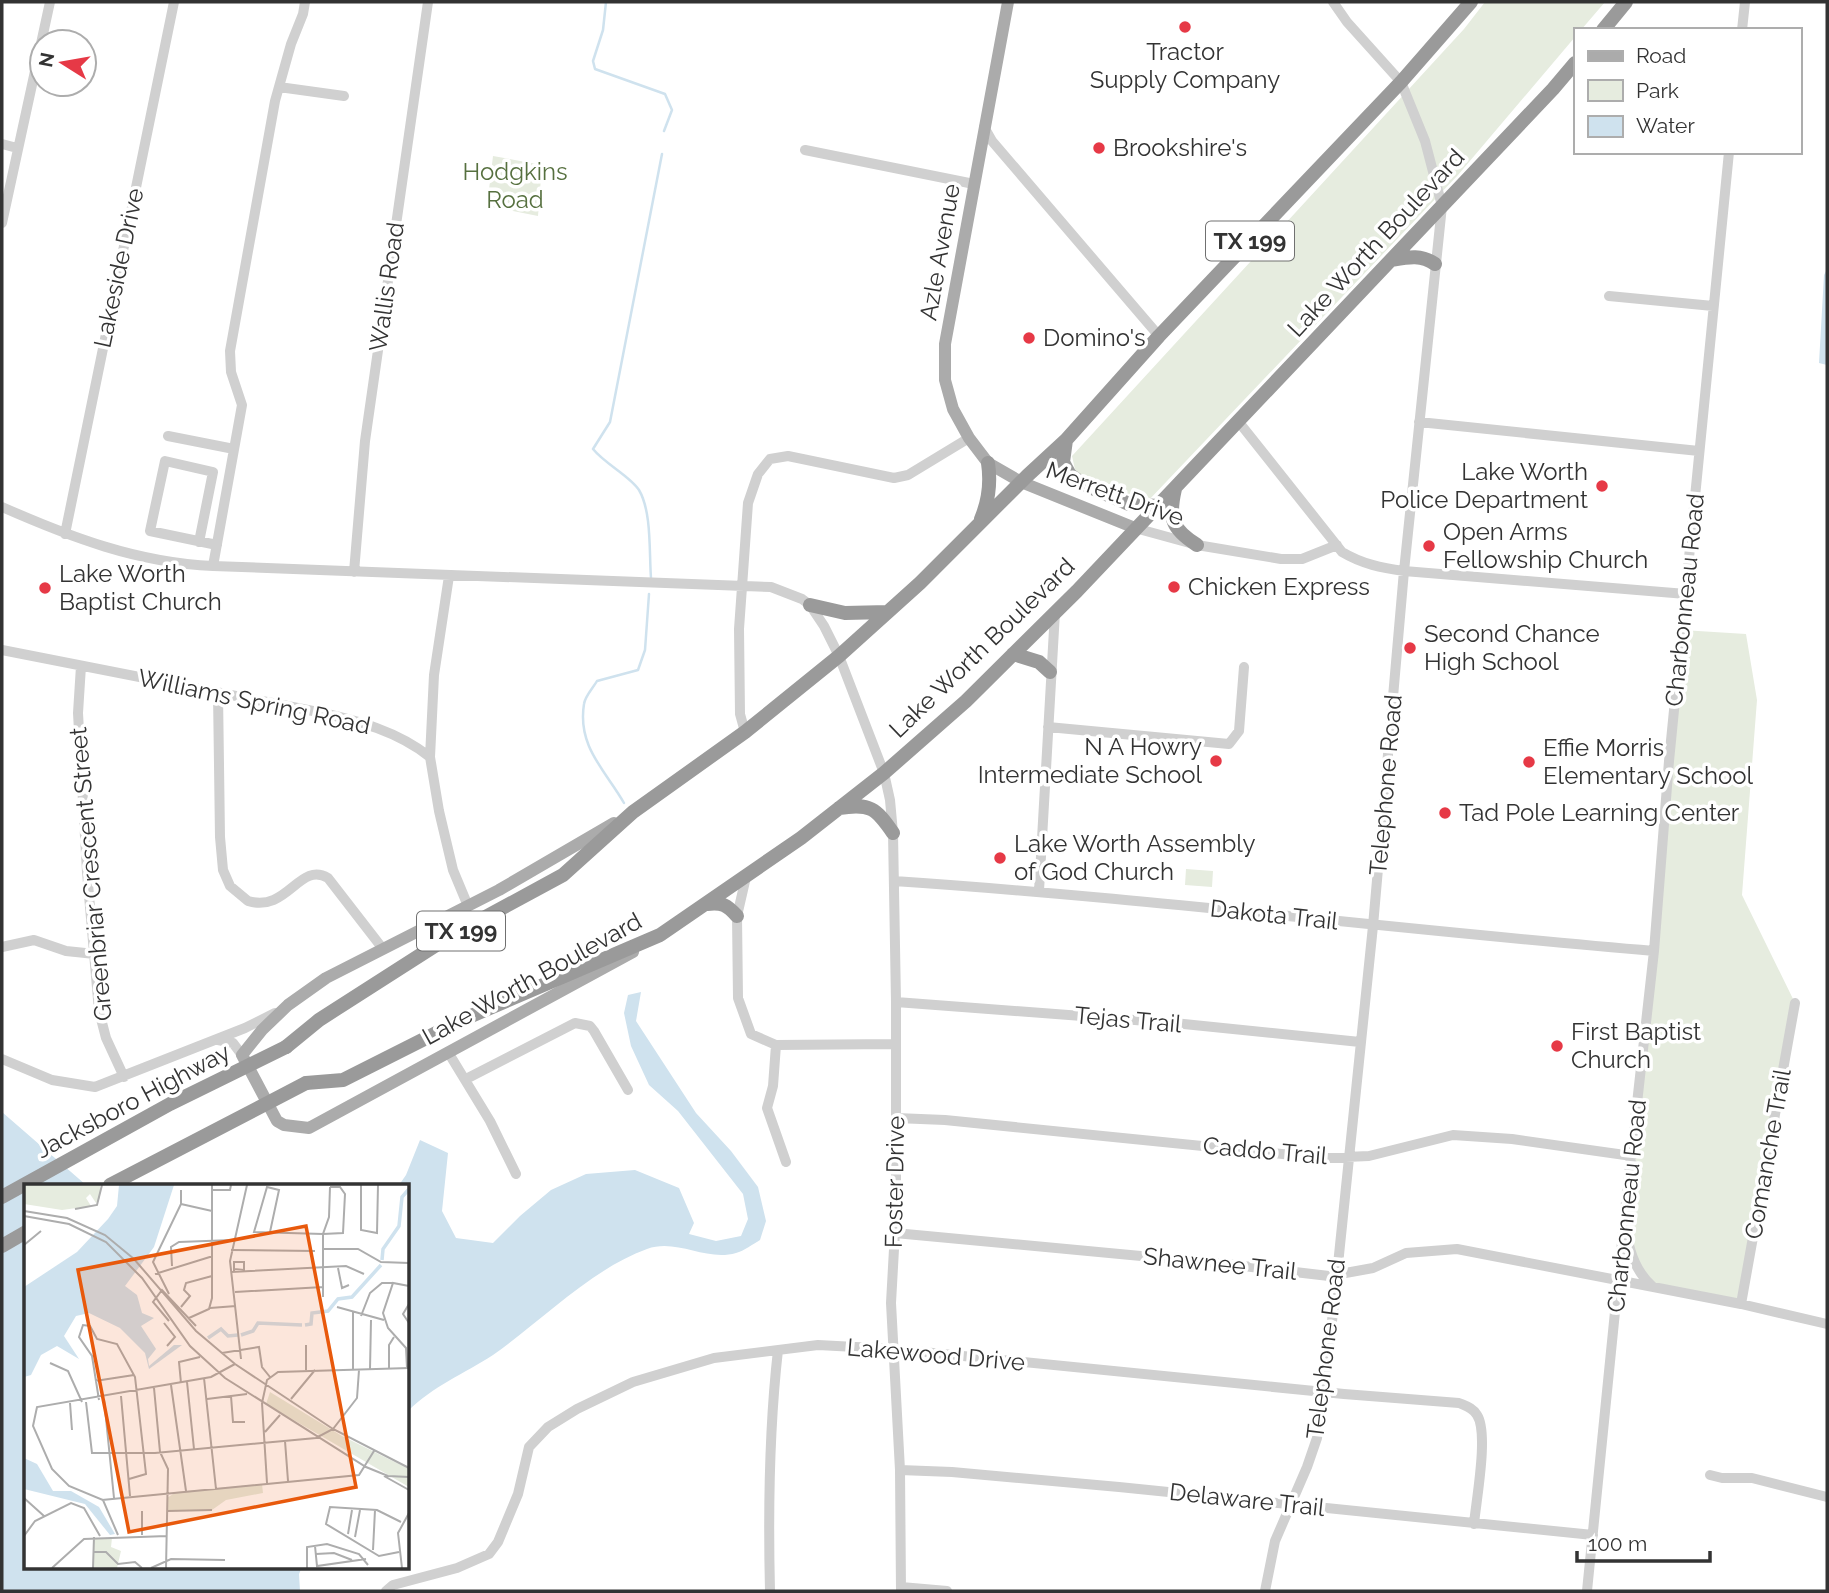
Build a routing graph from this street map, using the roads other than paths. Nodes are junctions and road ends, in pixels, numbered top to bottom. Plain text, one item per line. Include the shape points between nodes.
1 (50, 2) edge
2 (174, 2) edge
3 (305, 2) edge
4 (428, 2) edge
5 (1008, 2) edge
6 (1333, 2) edge
7 (1471, 2) edge
8 (1626, 2) edge
9 (1745, 2) edge
10 (1605, 28) edge
11 (1742, 28) edge
12 (1574, 64) edge
13 (1401, 82) junction
14 (279, 87) junction
15 (344, 96) dead end
16 (985, 127) junction
17 (2, 144) edge
18 (17, 148) junction
19 (806, 150) dead end
20 (1729, 154) edge
21 (974, 184) junction
22 (1442, 206) junction
23 (2, 223) edge
24 (1391, 260) junction
25 (1435, 264) junction
26 (1609, 296) dead end
27 (1713, 306) junction
28 (1159, 336) junction
29 (1238, 421) junction
30 (1419, 422) junction
31 (168, 436) dead end
32 (969, 438) junction
33 (1066, 440) junction
34 (234, 449) junction
35 (1699, 450) junction
36 (988, 463) junction
37 (1021, 482) junction
38 (1175, 489) junction
39 (1157, 506) junction
40 (2, 507) edge
41 (979, 524) junction
42 (1135, 528) junction
43 (65, 534) junction
44 (199, 542) junction
45 (217, 545) junction
46 (1197, 545) junction
47 (1337, 545) junction
48 (213, 566) junction
49 (1404, 571) junction
50 (354, 572) junction
51 (449, 576) junction
52 (741, 586) junction
53 (1686, 594) junction
54 (810, 605) junction
55 (888, 612) junction
56 (1055, 612) junction
57 (2, 650) edge
58 (1013, 654) junction
59 (839, 656) junction
60 (81, 666) junction
61 (1244, 667) dead end
62 (1050, 672) junction
63 (218, 693) junction
64 (1048, 727) junction
65 (745, 732) junction
66 (430, 757) junction
67 (884, 773) junction
68 (838, 808) junction
69 (633, 812) junction
70 (893, 833) junction
71 (746, 877) junction
72 (894, 881) junction
73 (1040, 891) junction
74 (708, 904) junction
75 (468, 906) junction
76 (737, 916) junction
77 (1373, 926) junction
78 (660, 935) junction
79 (2, 947) edge
80 (383, 949) junction
81 (1654, 951) junction
82 (94, 954) junction
83 (896, 1002) junction
84 (1795, 1003) dead end
85 (288, 1005) junction
86 (210, 1042) junction
87 (1360, 1042) junction
88 (895, 1044) junction
89 (776, 1045) junction
90 (448, 1052) junction
91 (242, 1055) junction
92 (2, 1059) edge
93 (124, 1077) junction
94 (466, 1079) junction
95 (628, 1090) dead end
96 (896, 1118) junction
97 (1632, 1156) junction
98 (1348, 1158) junction
99 (786, 1162) dead end
100 (516, 1174) dead end
101 (25, 1184) edge
102 (112, 1184) edge
103 (24, 1185) edge
104 (2, 1197) edge
105 (1624, 1225) junction
106 (24, 1233) edge
107 (895, 1233) junction
108 (2, 1246) edge
109 (1335, 1275) junction
110 (1619, 1281) junction
111 (1654, 1287) junction
112 (1741, 1304) junction
113 (1827, 1324) edge
114 (893, 1349) junction
115 (778, 1350) junction
116 (1322, 1392) junction
117 (900, 1470) junction
118 (1710, 1475) dead end
119 (1827, 1497) edge
120 (1292, 1505) junction
121 (1474, 1524) junction
122 (1593, 1535) junction
123 (901, 1589) edge
124 (386, 1591) edge
125 (770, 1591) edge
126 (947, 1591) edge
127 (1265, 1591) edge
128 (1587, 1591) edge

1 - 18 street
2 - 43 street, Lakeside Drive
3 - 14 street
4 - 50 street, Wallis Road via 365,441
5 - 16 main road, Azle Avenue
6 - 13 street, Telephone Road
7 - 13 highway, TX 199
8 - 10 highway
9 - 11 street
12 - 22 highway, Lake Worth Boulevard
13 - 22 street, Telephone Road via 1423,133
13 - 28 highway, TX 199
14 - 15 street
14 - 34 street via 230,351 231,372 242,405
16 - 21 main road, Azle Avenue
16 - 28 street via 992,141
17 - 18 street
18 - 23 street
19 - 21 street
20 - 27 street, Charbonneau Road
21 - 32 main road, Azle Avenue via 945,344 945,380 953,409
22 - 24 highway, Lake Worth Boulevard
22 - 25 street, Telephone Road
24 - 25 highway via 1418,256
24 - 29 highway, Lake Worth Boulevard
25 - 30 street, Telephone Road
26 - 27 street
27 - 35 street, Charbonneau Road
28 - 33 highway, TX 199
29 - 38 highway, Lake Worth Boulevard
29 - 47 street
30 - 35 street
30 - 49 street, Telephone Road
31 - 34 street
32 - 36 main road, Azle Avenue
32 - 52 street via 908,475 894,478 788,456 770,459 758,474 748,503
33 - 37 highway, TX 199
33 - 39 highway via 1063,462 1070,475 1129,504
34 - 45 street
35 - 53 street, Charbonneau Road
36 - 37 main road, Azle Avenue
36 - 41 highway via 989,492
37 - 41 highway, TX 199
37 - 42 main road, Merrett Drive
38 - 39 highway, Lake Worth Boulevard
38 - 46 highway via 1171,506 1175,528
39 - 42 highway, Lake Worth Boulevard
40 - 43 street
41 - 55 highway, TX 199
42 - 46 street, Merrett Drive
42 - 56 highway, Lake Worth Boulevard
43 - 48 street via 138,557
44 - 44 street via 150,531 165,461 213,472
44 - 45 street
45 - 48 street
46 - 47 street, Merrett Drive via 1294,560
47 - 49 street via 1354,560
48 - 50 street
49 - 53 street
49 - 77 street, Telephone Road
50 - 51 street
51 - 52 street
51 - 66 street via 433,687
52 - 54 street via 771,587
52 - 65 street via 740,714
53 - 81 street, Charbonneau Road
54 - 55 highway via 845,613
54 - 59 street
55 - 59 highway, TX 199
56 - 58 highway, Lake Worth Boulevard
56 - 62 street
57 - 60 street, Williams Spring Road
58 - 62 highway via 1039,662
58 - 67 highway, Lake Worth Boulevard
59 - 65 highway, TX 199
59 - 67 street
60 - 63 street, Williams Spring Road
60 - 82 street, Greenbriar Crescent Street via 78,713
61 - 64 street via 1240,731 1229,744
62 - 64 street
63 - 66 street, Williams Spring Road via 365,723 405,739
63 - 80 street via 220,837 223,870 230,886 248,901 271,903 304,877 322,875
64 - 73 street
65 - 69 highway, TX 199
66 - 75 street via 453,870
67 - 68 highway, Lake Worth Boulevard
67 - 70 street, Foster Drive
68 - 70 highway via 873,809
68 - 71 highway, Lake Worth Boulevard
69 - 75 main road, TX 199
69 - 101 highway, Jacksboro Highway / TX 199, bridge via 564,875 447,938 319,1020 286,1047 170,1104
70 - 72 street, Foster Drive
71 - 74 highway, Lake Worth Boulevard
71 - 76 street
72 - 73 street, Dakota Trail
72 - 83 street, Foster Drive
73 - 77 street, Dakota Trail
74 - 76 highway via 720,902
74 - 78 highway, Lake Worth Boulevard
75 - 80 main road, TX 199
76 - 89 street via 740,1006 751,1034
77 - 81 street, Dakota Trail
77 - 87 street, Telephone Road
78 - 90 main road, Lake Worth Boulevard
78 - 102 highway, bridge via 464,1019 342,1080 306,1083
79 - 82 street via 34,940
80 - 85 main road, TX 199 via 326,978
81 - 97 street, Charbonneau Road
82 - 93 street, Greenbriar Crescent Street via 100,1020
83 - 87 street, Tejas Trail
83 - 88 street, Foster Drive
84 - 112 street, Comanche Trail
85 - 86 street
85 - 91 main road, TX 199
86 - 91 street via 228,1041
86 - 93 street
87 - 98 street, Telephone Road
88 - 89 street
88 - 96 street, Foster Drive
89 - 99 street via 767,1108
90 - 91 main road, Lake Worth Boulevard via 309,1128 277,1121
90 - 94 street
92 - 93 street via 42,1077 78,1086 95,1087
94 - 95 street via 575,1023 594,1031
94 - 100 street
96 - 98 street, Caddo Trail
96 - 107 street, Foster Drive
97 - 98 street, Caddo Trail via 1453,1135
97 - 105 street, Charbonneau Road
98 - 109 street, Telephone Road
103 - 104 highway, Jacksboro Highway / TX 199, bridge
105 - 110 street, Charbonneau Road
105 - 111 street via 1631,1257
106 - 108 highway
107 - 109 street, Shawnee Trail
107 - 114 street, Foster Drive
109 - 110 street, Shawnee Trail via 1373,1268 1406,1253 1457,1249
109 - 116 street, Telephone Road
110 - 111 street, Shawnee Trail
110 - 122 street, Charbonneau Road
111 - 112 street, Shawnee Trail
112 - 113 street, Shawnee Trail
114 - 115 street, Lakewood Drive via 818,1345
114 - 116 street, Lakewood Drive
114 - 117 street, Foster Drive
115 - 124 street, Lakewood Drive via 714,1359 633,1382 576,1409 530,1445 517,1494 489,1554
115 - 125 street via 771,1453
116 - 120 street, Telephone Road via 1317,1438
116 - 121 street, Lakewood Drive via 1427,1399 1468,1407 1480,1422 1482,1446
117 - 120 street, Delaware Trail
117 - 123 street, Foster Drive
118 - 119 street via 1752,1478
120 - 121 street, Delaware Trail
120 - 127 street, Telephone Road via 1275,1541
121 - 122 street, Delaware Trail
122 - 128 street, Charbonneau Road
123 - 126 street

